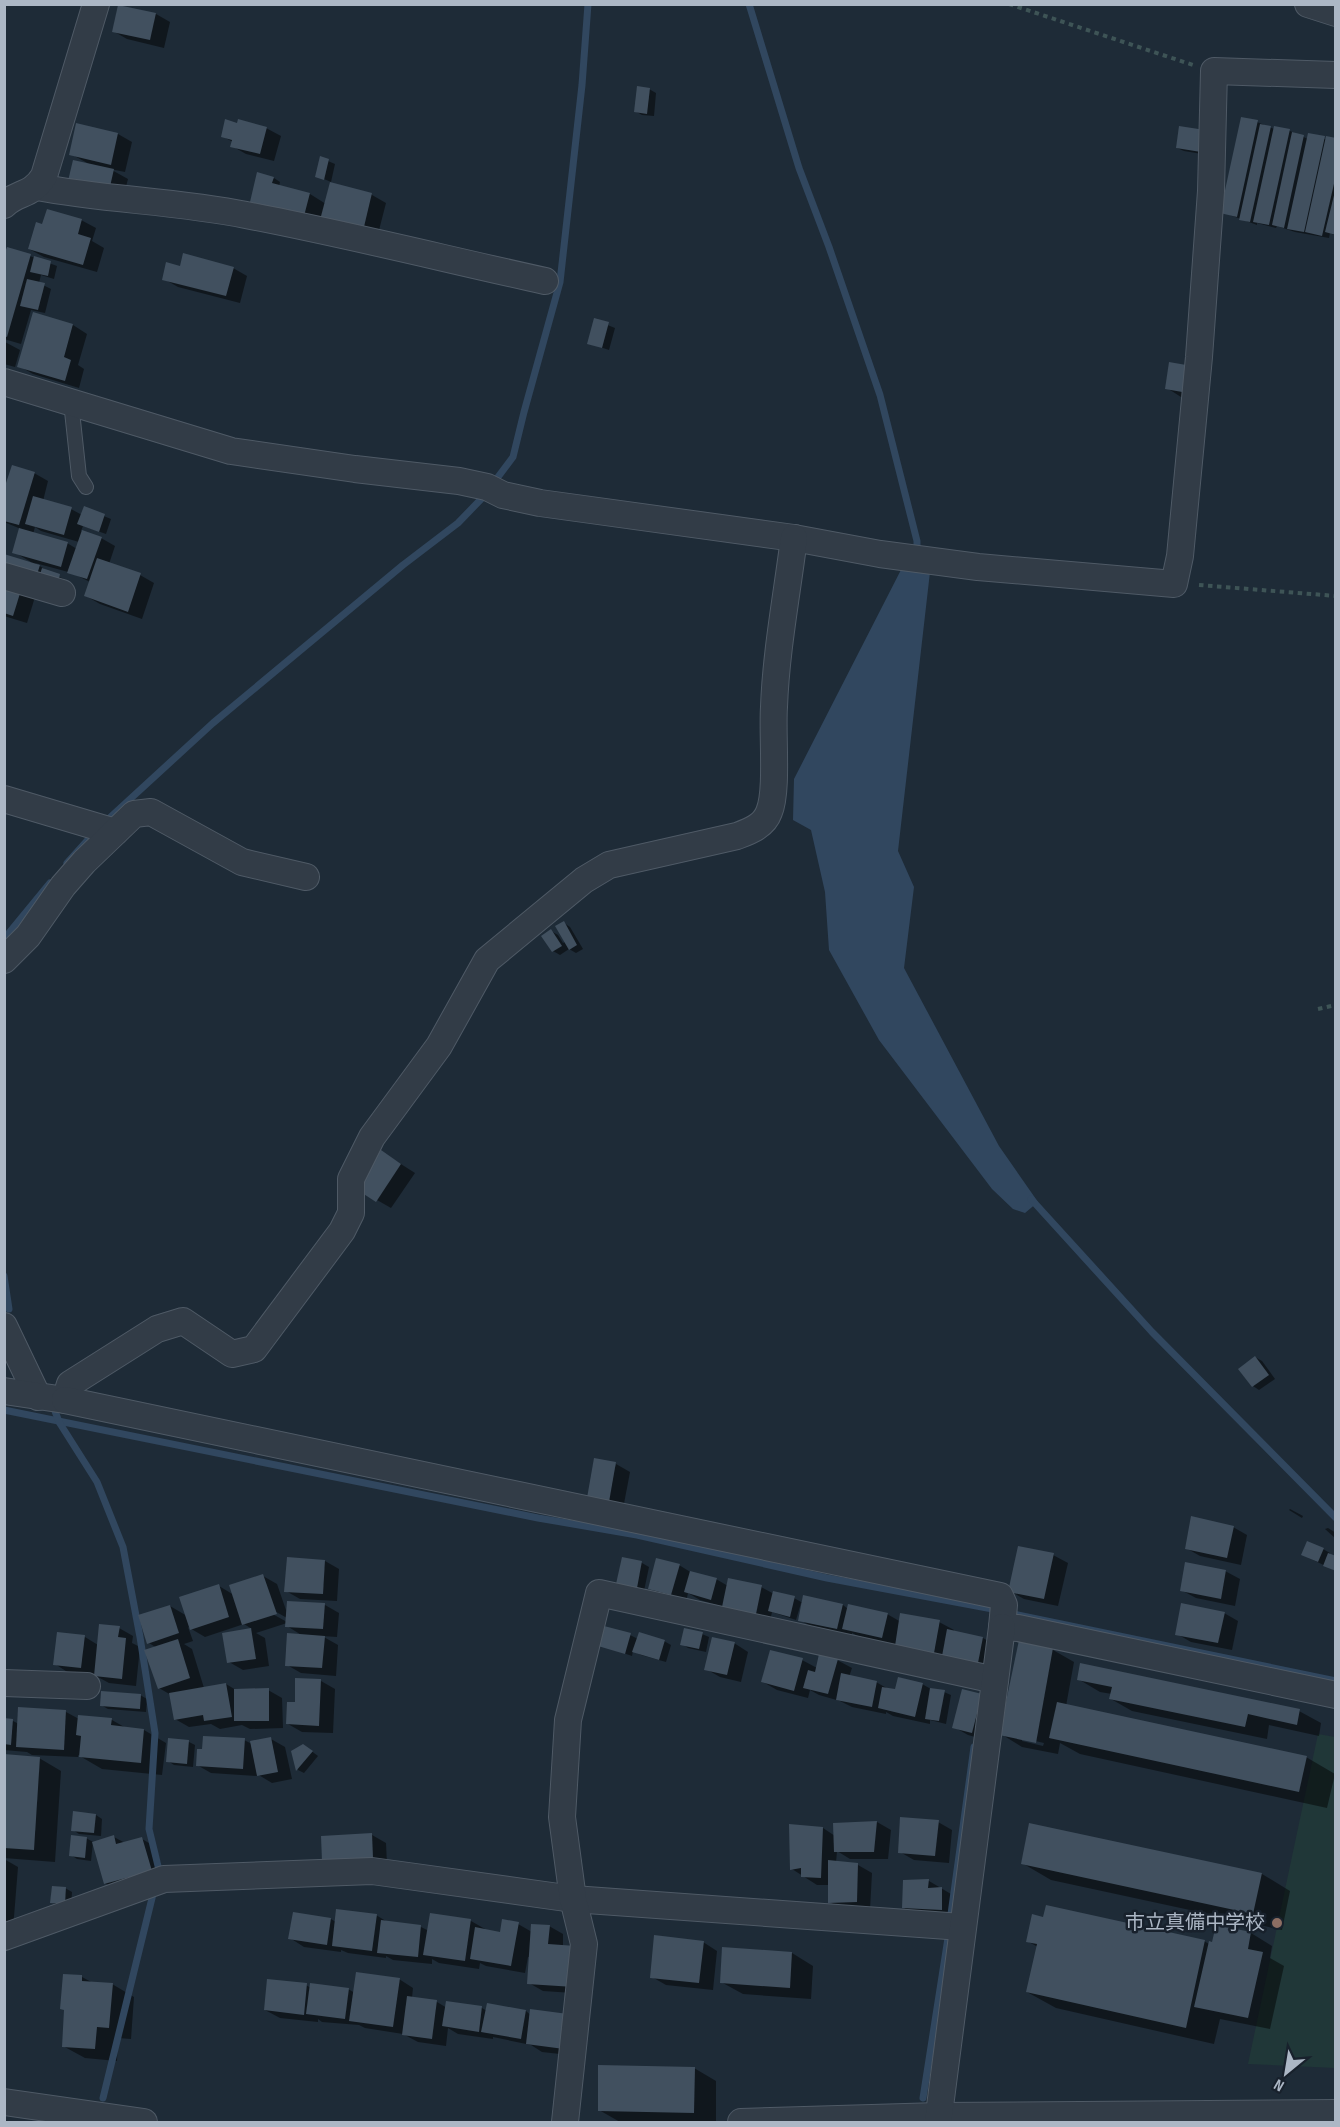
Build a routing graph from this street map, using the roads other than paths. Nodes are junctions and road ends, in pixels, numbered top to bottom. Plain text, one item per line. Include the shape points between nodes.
1 (96, 4) edge
2 (1308, 4) edge
3 (1335, 13) edge
4 (1335, 75) edge
5 (37, 187) junction
6 (4, 205) edge
7 (545, 281) dead end
8 (4, 382) edge
9 (71, 402) junction
10 (86, 487) dead end
11 (794, 538) junction
12 (4, 576) edge
13 (62, 593) dead end
14 (4, 799) edge
15 (115, 832) junction
16 (306, 878) dead end
17 (4, 960) edge
18 (4, 1326) edge
19 (4, 1391) edge
20 (38, 1397) junction
21 (65, 1400) junction
22 (1002, 1618) junction
23 (987, 1679) junction
24 (4, 1683) edge
25 (87, 1686) dead end
26 (1335, 1695) edge
27 (573, 1899) junction
28 (962, 1927) junction
29 (4, 1937) edge
30 (4, 2102) edge
31 (1335, 2113) edge
32 (938, 2119) edge
33 (144, 2122) edge
34 (565, 2122) edge
35 (741, 2122) edge

1 - 5 street via 44,176
2 - 3 street
4 - 11 street via 1214,71 1199,357 1174,584 978,567
5 - 6 street
5 - 7 street via 244,214
8 - 9 street
9 - 10 lane via 79,476
9 - 11 street via 231,451 459,481 540,503
11 - 21 street via 774,706 772,805 768,816 755,829 737,836 609,865 584,880 488,960 439,1046 372,1137 351,1179 351,1213 342,1231 254,1349 232,1354 183,1321 157,1329 70,1384
12 - 13 street
14 - 15 street
15 - 16 street via 134,814 151,812 242,862
15 - 17 street via 63,886 28,936
18 - 20 street
19 - 20 street
20 - 21 street
21 - 22 street via 1000,1596
22 - 23 street
22 - 26 street via 1018,1628
23 - 27 street via 599,1593 568,1720 562,1816
23 - 28 street
24 - 25 street
27 - 28 street
27 - 29 street via 372,1870 157,1882
27 - 34 street via 584,1944
28 - 32 street
30 - 33 street
31 - 32 street
32 - 35 street

